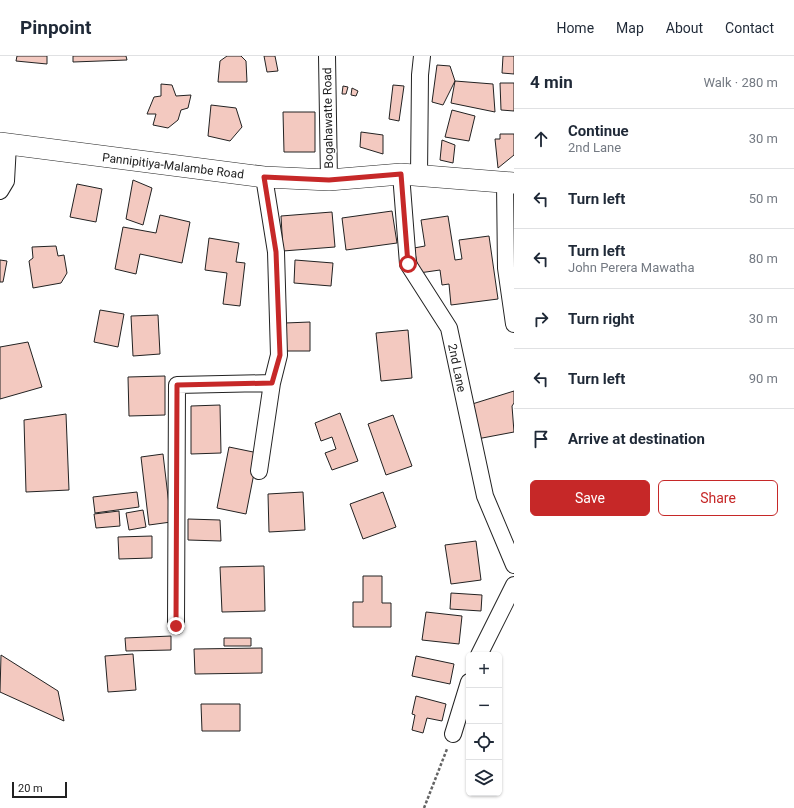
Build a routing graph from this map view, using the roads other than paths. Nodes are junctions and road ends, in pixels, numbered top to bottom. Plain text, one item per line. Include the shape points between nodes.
1 (326, 56) edge
2 (422, 56) edge
3 (4, 144) edge
4 (410, 175) junction
5 (264, 177) junction
6 (329, 180) junction
7 (510, 183) edge
8 (0, 191) edge
9 (514, 324) edge
10 (272, 383) junction
11 (259, 470) dead end
12 (514, 566) edge
13 (514, 585) edge
14 (176, 626) dead end
15 (480, 652) edge
16 (467, 688) edge
17 (453, 734) road end

1 - 6 street, Bogahawatte Road
2 - 4 street, 2nd Lane
3 - 5 street, Pannipitiya-Malambe Road
3 - 8 street via 6,181
4 - 6 street, Pannipitiya-Malambe Road
4 - 7 street, Pannipitiya-Malambe Road
4 - 12 street, 2nd Lane via 408,264 449,328 485,496
5 - 6 street, Pannipitiya-Malambe Road
5 - 10 street via 276,252 280,355
7 - 9 street via 506,268
10 - 11 street
10 - 14 street via 177,385
13 - 15 street
16 - 17 street

